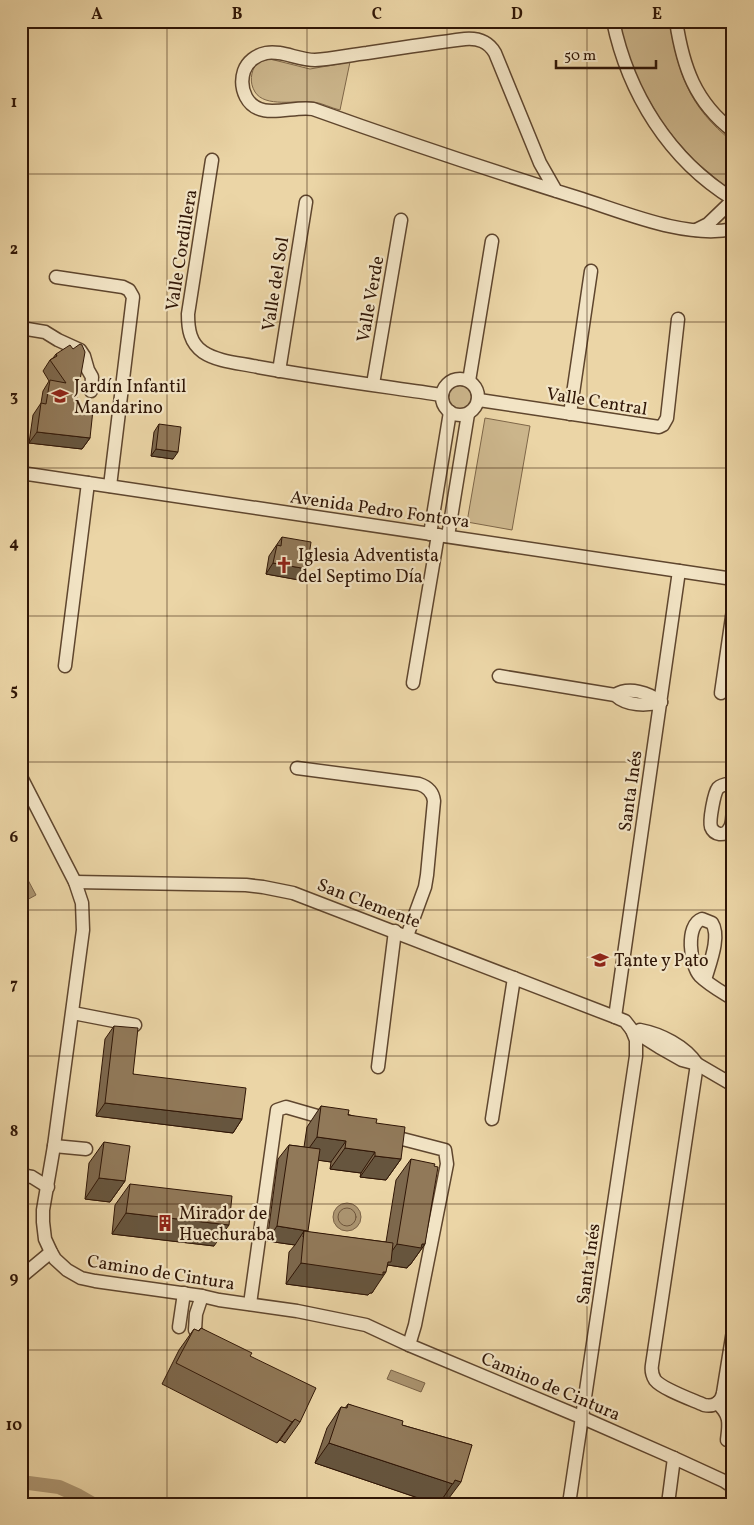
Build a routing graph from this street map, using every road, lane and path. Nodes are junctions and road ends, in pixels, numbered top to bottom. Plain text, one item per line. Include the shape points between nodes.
1 (613, 21) edge
2 (676, 21) edge
3 (733, 132) edge
4 (212, 160) dead end
5 (542, 168) junction
6 (530, 183) junction
7 (556, 191) junction
8 (733, 199) edge
9 (306, 202) dead end
10 (401, 220) dead end
11 (733, 229) edge
12 (696, 230) junction
13 (492, 241) dead end
14 (591, 271) dead end
15 (56, 277) dead end
16 (678, 319) dead end
17 (21, 328) edge
18 (279, 371) junction
19 (469, 381) junction
20 (373, 384) junction
21 (90, 391) dead end
22 (442, 395) junction
23 (479, 400) junction
24 (450, 412) junction
25 (468, 414) junction
26 (570, 414) junction
27 (21, 473) edge
28 (88, 483) junction
29 (110, 486) junction
30 (439, 535) junction
31 (679, 571) junction
32 (733, 579) edge
33 (733, 610) edge
34 (65, 666) dead end
35 (499, 676) dead end
36 (413, 683) dead end
37 (721, 693) dead end
38 (661, 702) junction
39 (297, 768) dead end
40 (21, 777) edge
41 (733, 785) edge
42 (733, 810) edge
43 (75, 882) junction
44 (394, 931) junction
45 (407, 936) junction
46 (514, 978) junction
47 (705, 980) dead end
48 (733, 999) edge
49 (73, 1013) junction
50 (615, 1017) junction
51 (134, 1025) dead end
52 (632, 1030) junction
53 (697, 1064) junction
54 (378, 1067) dead end
55 (733, 1085) edge
56 (492, 1119) dead end
57 (342, 1122) edge
58 (379, 1133) edge
59 (54, 1146) junction
60 (86, 1149) dead end
61 (21, 1175) edge
62 (48, 1187) junction
63 (50, 1252) junction
64 (21, 1276) edge
65 (184, 1293) junction
66 (202, 1296) junction
67 (250, 1304) junction
68 (179, 1327) dead end
69 (196, 1330) edge
70 (733, 1331) edge
71 (409, 1345) junction
72 (717, 1403) junction
73 (583, 1418) junction
74 (728, 1440) dead end
75 (674, 1458) junction
76 (733, 1487) edge
77 (569, 1504) edge
78 (668, 1504) edge

1 - 8 street via 632,80 660,131 690,166
2 - 3 street via 681,52 691,80 708,108
4 - 18 street, Valle Cordillera via 188,314 189,332 204,353
5 - 6 street via 532,173
5 - 6 street via 495,53 478,39 314,60 268,53 250,61 243,72 242,86 248,100 263,110 313,109
5 - 7 street
6 - 7 street
7 - 12 street via 674,227
8 - 12 street via 708,224
9 - 18 street, Valle del Sol
10 - 20 street, Valle Verde
11 - 12 street
13 - 19 street
14 - 26 street
15 - 29 street via 123,287 133,297
16 - 26 street, Valle Central via 666,418 662,425 654,427
17 - 21 street via 45,332 80,350 92,377
18 - 20 street
19 - 22 street via 459,379 450,382
19 - 23 street via 477,389
20 - 22 street
22 - 24 street
23 - 25 street
23 - 26 street, Valle Central
24 - 25 street via 459,416
24 - 30 street
25 - 30 street
27 - 28 street, Avenida Pedro Fontova
28 - 29 street, Avenida Pedro Fontova
28 - 34 street
29 - 30 street, Avenida Pedro Fontova
30 - 31 street, Avenida Pedro Fontova
30 - 36 street
31 - 32 street, Avenida Pedro Fontova
31 - 38 street, Santa Inés
33 - 37 street
35 - 38 street via 615,695 626,691 638,692
38 - 50 street, Santa Inés
39 - 45 street via 419,784 432,792 434,801 427,875
40 - 43 street, Camino de Cintura
41 - 42 street via 721,786 716,793 710,822 715,832 722,834 730,829
43 - 44 street, San Clemente via 264,887 305,897
43 - 49 street, Camino de Cintura via 84,924
44 - 45 street, San Clemente
44 - 54 street
45 - 46 street, San Clemente
46 - 50 street, San Clemente
46 - 56 street
47 - 48 street
49 - 51 street
49 - 59 street, Camino de Cintura
50 - 52 street, San Clemente
52 - 53 street via 664,1038 688,1053
52 - 73 street, Santa Inés via 636,1056
53 - 55 street
53 - 72 street via 651,1370 661,1386 704,1405
57 - 67 street via 286,1107 277,1110
58 - 71 street via 445,1150 447,1164
59 - 60 street
59 - 62 street, Camino de Cintura
61 - 62 street via 32,1177
62 - 63 street, Camino de Cintura via 43,1222
63 - 64 street
63 - 65 street, Camino de Cintura via 67,1270 88,1280
65 - 66 street, Camino de Cintura
65 - 68 street
66 - 67 street, Camino de Cintura
66 - 69 street via 196,1314
67 - 71 street, Camino de Cintura via 366,1325
70 - 72 street via 723,1393
71 - 73 street, Camino de Cintura
72 - 74 street via 728,1417
73 - 75 street, Camino de Cintura
73 - 77 street, Santa Inés
75 - 76 street, Camino de Cintura
75 - 78 street

